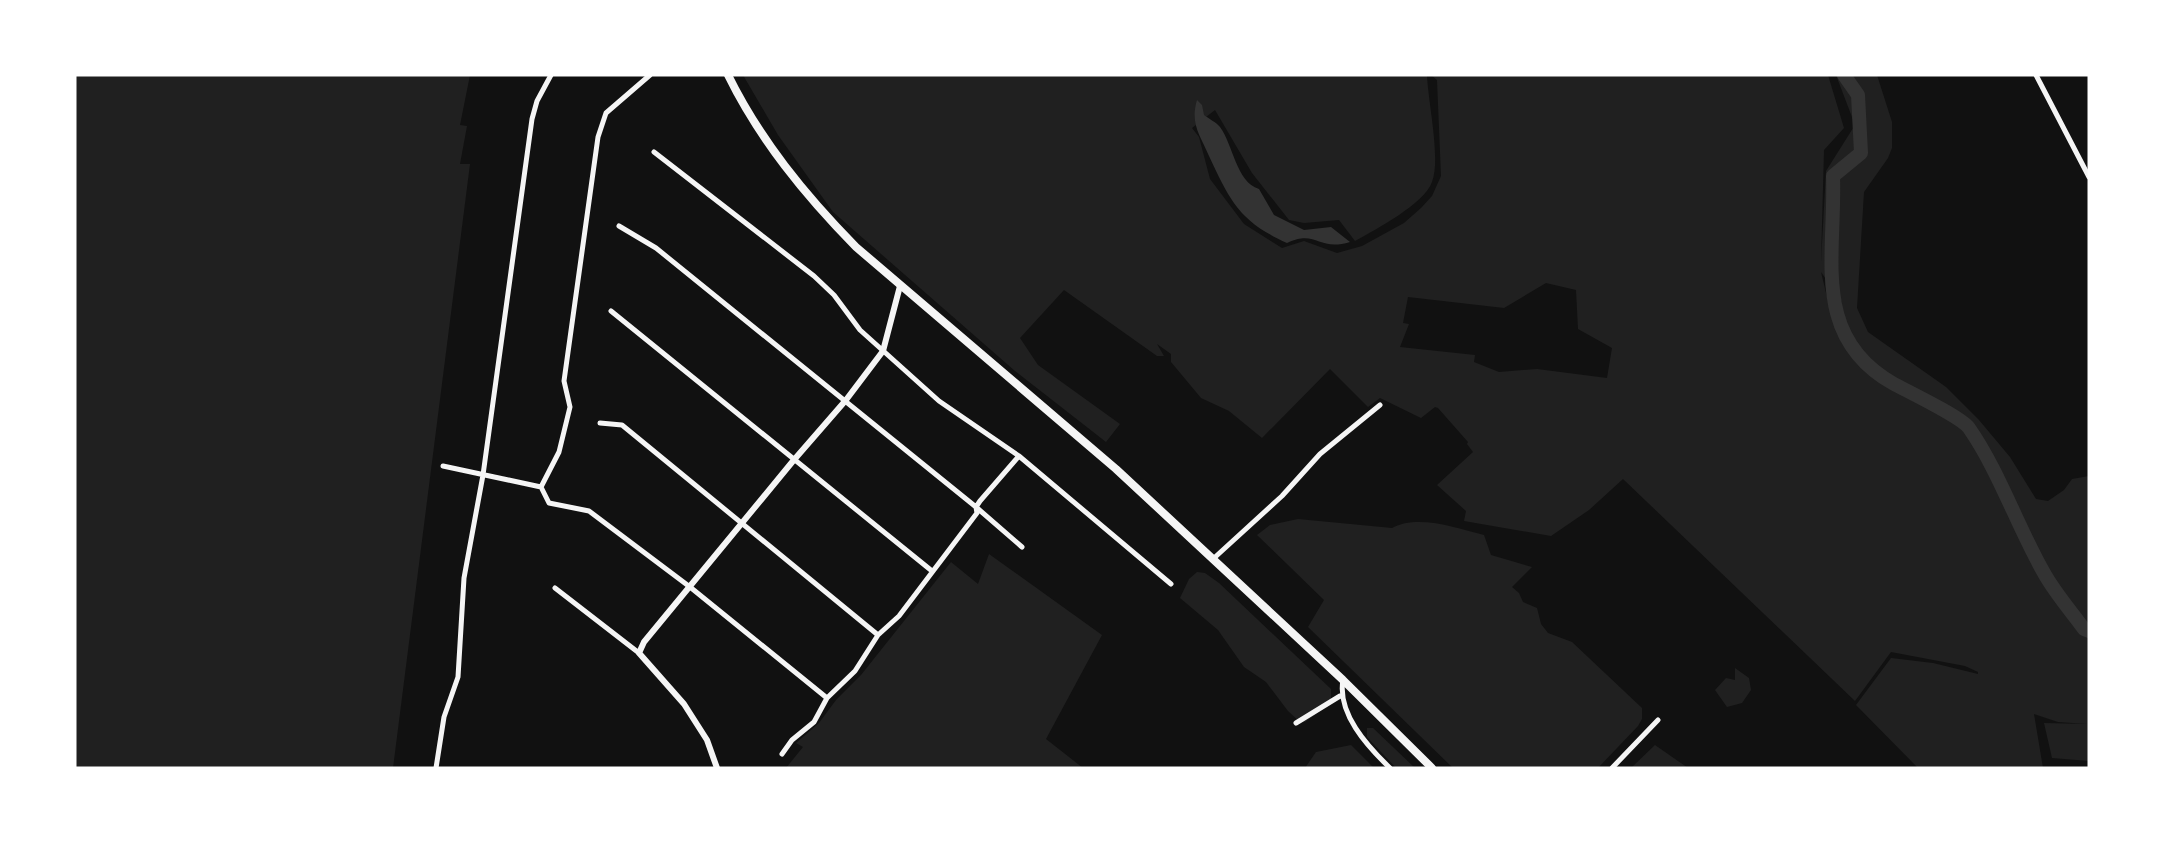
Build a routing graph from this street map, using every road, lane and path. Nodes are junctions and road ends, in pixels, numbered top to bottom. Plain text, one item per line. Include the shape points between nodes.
1 (551, 75) edge
2 (651, 75) edge
3 (728, 75) edge
4 (2036, 75) edge
5 (654, 152) dead end
6 (2089, 177) edge
7 (619, 226) dead end
8 (900, 286) junction
9 (611, 311) dead end
10 (883, 351) junction
11 (846, 400) junction
12 (1380, 405) dead end
13 (600, 423) dead end
14 (1019, 456) junction
15 (793, 461) junction
16 (443, 466) dead end
17 (483, 475) junction
18 (541, 487) junction
19 (976, 507) junction
20 (741, 523) junction
21 (1022, 547) dead end
22 (1214, 559) junction
23 (933, 572) junction
24 (1171, 584) dead end
25 (690, 587) junction
26 (555, 588) dead end
27 (878, 635) junction
28 (639, 653) junction
29 (1343, 680) junction
30 (1341, 696) junction
31 (827, 698) junction
32 (1658, 720) dead end
33 (1296, 723) dead end
34 (782, 754) dead end
35 (436, 768) edge
36 (717, 768) edge
37 (1390, 768) edge
38 (1432, 768) edge
39 (1612, 768) edge

1 - 17 street via 532,119
2 - 18 street via 606,113 598,137 564,381 570,407 559,452
3 - 8 main road via 769,145 820,210
4 - 6 street
5 - 10 street via 814,276
7 - 11 street via 656,248
8 - 10 street
8 - 22 main road via 1116,469
9 - 15 street
10 - 11 street
10 - 14 street via 939,401
11 - 15 street
11 - 19 street
12 - 22 street via 1320,454 1282,496
13 - 20 street via 622,425
14 - 19 street
14 - 24 street
15 - 20 street
15 - 23 street
16 - 17 street
17 - 18 street
17 - 35 street via 464,578 458,677 444,717
18 - 25 street via 549,503 589,511
19 - 21 street
19 - 23 street via 977,513
20 - 25 street
20 - 27 street
22 - 29 main road
23 - 27 street via 899,616
25 - 28 street
25 - 31 street
26 - 28 street
27 - 31 street via 855,671
28 - 36 street via 684,704 707,740
29 - 30 street
29 - 38 main road
30 - 33 street
30 - 37 street via 1362,739
31 - 34 street via 814,722
32 - 39 street

